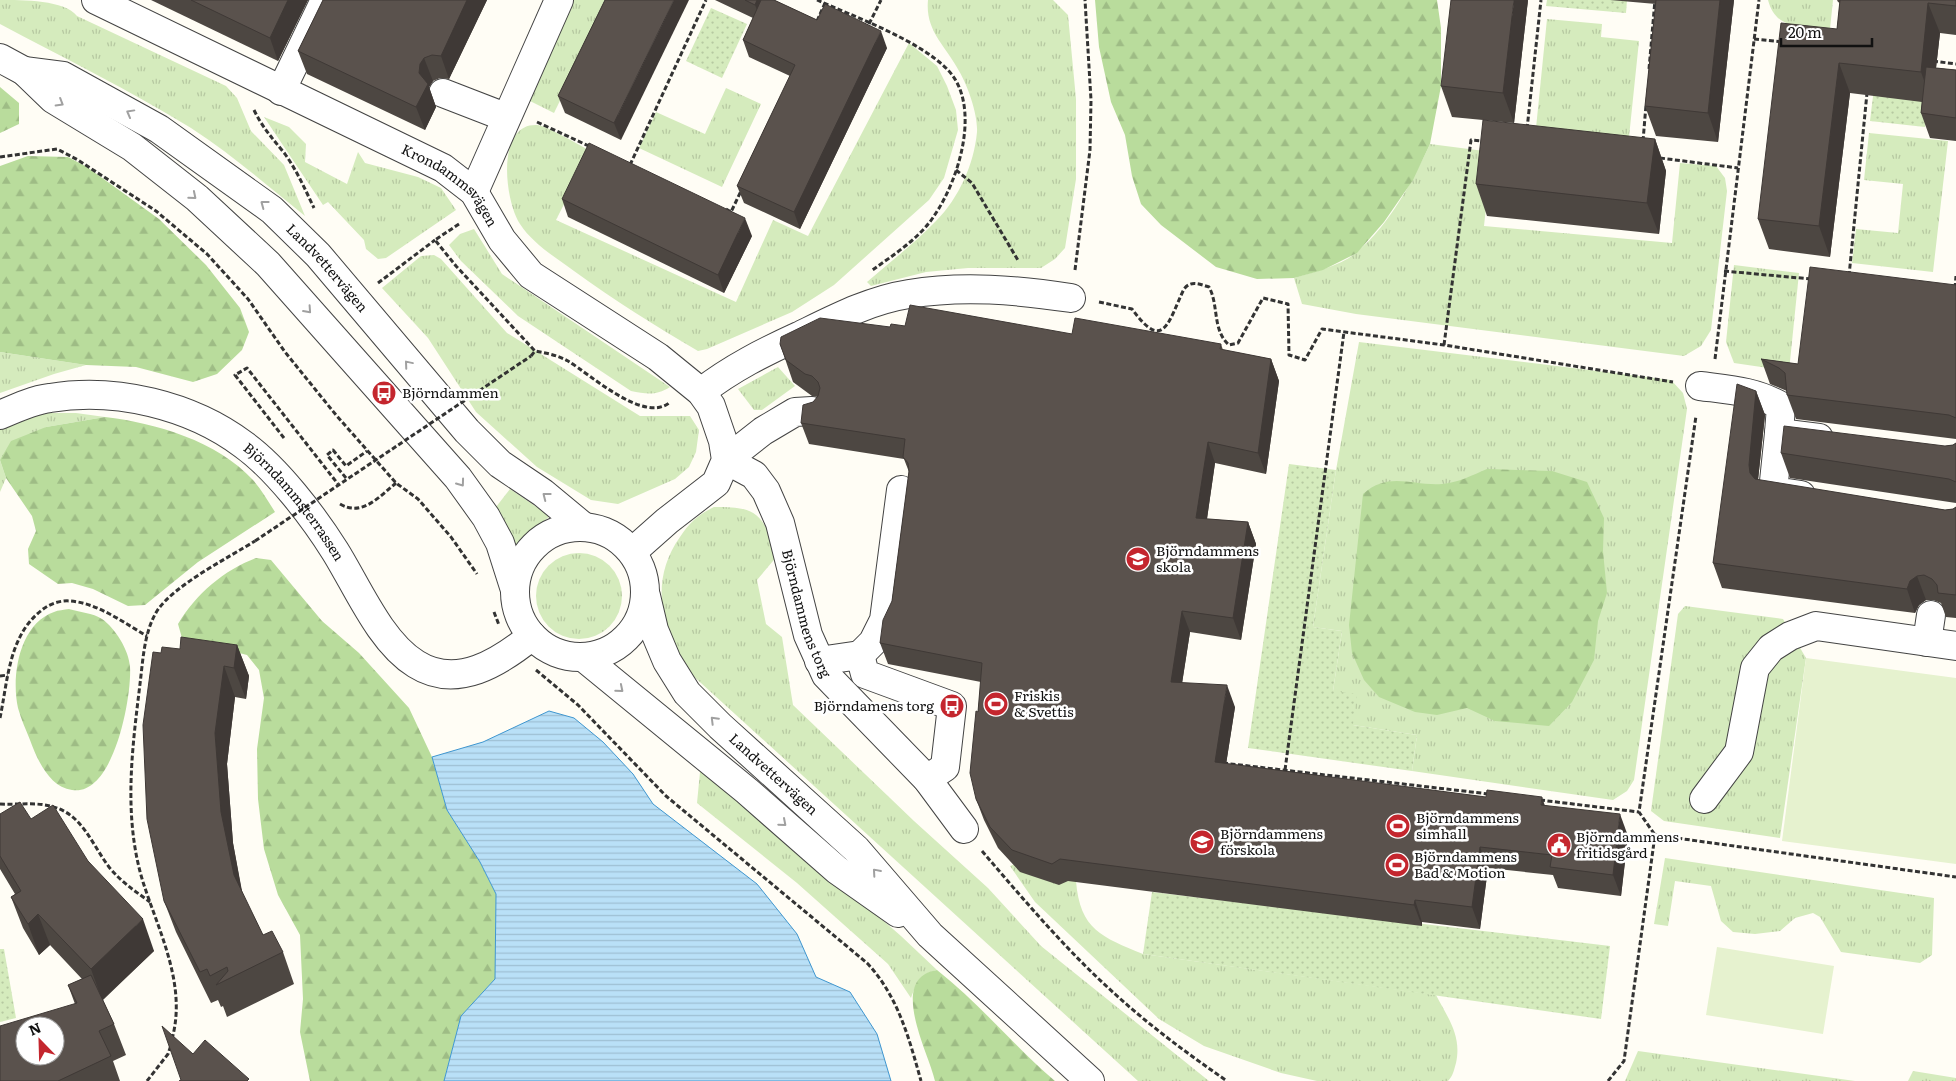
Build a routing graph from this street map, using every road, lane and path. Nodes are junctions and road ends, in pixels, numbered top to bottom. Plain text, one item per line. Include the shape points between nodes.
1 (96, 0) edge
2 (325, 0) edge
3 (559, 0) edge
4 (706, 0) edge
5 (817, 0) edge
6 (881, 0) edge
7 (1085, 0) edge
8 (1541, 0) edge
9 (1655, 0) edge
10 (1759, 0) edge
11 (825, 3) junction
12 (816, 22) edge
13 (869, 24) junction
14 (1754, 39) junction
15 (1793, 43) edge
16 (0, 58) edge
17 (1928, 60) edge
18 (1956, 64) edge
19 (24, 70) junction
20 (250, 76) junction
21 (1648, 78) edge
22 (281, 91) junction
23 (1867, 91) edge
24 (442, 93) dead end
25 (1646, 97) edge
26 (508, 113) junction
27 (1526, 133) edge
28 (1489, 141) edge
29 (1642, 146) edge
30 (596, 149) edge
31 (1651, 157) edge
32 (622, 161) edge
33 (630, 165) junction
34 (1738, 168) junction
35 (639, 169) edge
36 (956, 170) junction
37 (744, 184) edge
38 (479, 200) junction
39 (723, 208) edge
40 (315, 211) dead end
41 (435, 240) junction
42 (1022, 267) dead end
43 (1724, 271) junction
44 (869, 272) dead end
45 (1956, 276) edge
46 (1820, 280) edge
47 (1849, 282) edge
48 (374, 286) dead end
49 (1954, 296) edge
50 (1071, 298) junction
51 (1344, 332) junction
52 (1444, 345) junction
53 (534, 351) junction
54 (1700, 386) junction
55 (695, 387) junction
56 (812, 411) edge
57 (0, 415) edge
58 (1779, 433) junction
59 (1848, 442) edge
60 (288, 443) dead end
61 (367, 450) dead end
62 (726, 460) junction
63 (346, 478) junction
64 (396, 483) dead end
65 (338, 484) junction
66 (322, 486) dead end
67 (901, 490) dead end
68 (332, 496) dead end
69 (1829, 500) edge
70 (337, 502) dead end
71 (584, 527) junction
72 (632, 552) junction
73 (515, 590) junction
74 (646, 596) junction
75 (1931, 615) dead end
76 (147, 636) junction
77 (532, 636) junction
78 (1927, 642) junction
79 (1956, 646) edge
80 (860, 655) junction
81 (583, 657) junction
82 (819, 661) junction
83 (8, 675) junction
84 (0, 676) edge
85 (0, 718) edge
86 (1216, 762) edge
87 (1285, 770) junction
88 (927, 779) junction
89 (1492, 794) edge
90 (1531, 799) edge
91 (1704, 799) dead end
92 (0, 804) edge
93 (1639, 812) junction
94 (964, 830) joint
95 (1655, 835) junction
96 (1956, 877) edge
97 (150, 902) junction
98 (930, 935) junction
99 (147, 1081) edge
100 (1090, 1081) edge
101 (1227, 1081) edge
102 (1608, 1081) edge

1 - 20 street, Krondammsvägen
2 - 22 street
3 - 26 street
4 - 33 path
5 - 11 path
6 - 13 path
7 - 50 path via 1091,100 1090,150
8 - 27 path
9 - 21 path
10 - 14 path
11 - 12 path
11 - 13 path
13 - 36 path via 930,55 949,71 959,88 964,109 965,131
14 - 15 path
14 - 34 path
16 - 19 street, Landvettervägen
17 - 18 path
71 -> 19 street, Landvettervägen via 543,493 500,464 467,431 318,255 272,210 159,129 63,76
19 -> 73 street, Landvettervägen via 53,99 132,147 196,198 268,264 458,478 500,543
20 - 22 street, Krondammsvägen
20 - 40 path via 252,106 261,126 301,178
22 - 38 street, Krondammsvägen via 442,168
23 - 47 path
24 - 26 street
25 - 29 path
26 - 30 path
26 - 38 street
28 - 52 path via 1471,140
31 - 34 path
32 - 33 path
33 - 35 path
34 - 43 path
36 - 42 path via 972,183
36 - 44 path via 934,217 900,251
37 - 39 path via 731,212
38 - 41 path
38 - 55 street, Krondammsvägen via 502,240 531,275 658,357
41 - 48 path
41 - 53 path
43 - 46 path
43 - 54 path via 1713,370
45 - 49 path
50 - 51 path via 1132,308 1144,324 1158,332 1163,329 1188,284 1208,287 1213,294 1222,338 1229,344 1238,343 1262,298 1288,304 1289,355 1305,360 1322,329
50 - 55 street via 974,289 908,294 832,320
51 - 52 path
51 - 87 path
52 - 54 path
53 - 55 path via 567,361 642,407 664,407
53 - 63 path, bridge
54 - 58 street via 1762,395 1782,406
54 - 93 path
55 - 62 street, Krondammsvägen via 716,418
56 - 62 street via 795,412 763,431
57 - 77 street, Björndammsterrassen via 49,398 92,394 144,400 177,410 215,426 244,445 276,473 335,550 385,633 416,665 431,672 453,675 477,671 496,663
58 - 59 street
58 - 69 street via 1773,491
60 - 65 path via 235,376 247,368
61 - 63 path via 346,466 333,450 327,455
62 - 72 street via 716,483
62 - 82 street, Björndammens torg via 754,475 766,492 780,523 808,634
63 - 65 path, bridge
64 - 70 path via 361,508 352,510
65 - 76 path, bridge via 169,597 158,610
66 - 68 path
67 - 80 street via 884,620 873,642
71 - 72 street via 611,534
71 - 73 street via 563,529 536,544 523,560
72 - 74 street via 643,573
73 - 77 street via 519,615
74 - 81 street via 642,614 626,638 611,650
98 -> 74 street, Landvettervägen via 856,849 686,693 654,630
75 - 78 street
76 - 83 path via 99,609 77,602 58,602 29,620 20,632
76 - 97 path via 131,760 130,796 136,849
77 - 81 street via 559,654
78 - 79 street
78 - 91 street via 1816,626 1790,636 1772,648 1755,668 1739,752
80 - 82 street
80 - 88 street via 865,674 952,706 945,767
81 -> 98 street, Landvettervägen via 747,790 837,870
82 - 88 street, Björndammens torg via 837,688
83 - 84 path
83 - 85 path
86 - 87 path
87 - 89 path
88 - 94 street, Björndammens torg
90 - 93 path
92 - 97 path via 48,805 63,810 78,820 109,867 123,882
93 - 95 path
94 - 101 path via 1036,913 1114,994 1169,1040
95 - 96 path
95 - 102 path via 1624,1061
97 - 99 path via 169,956 177,1012 168,1054
98 - 100 street, Landvettervägen

